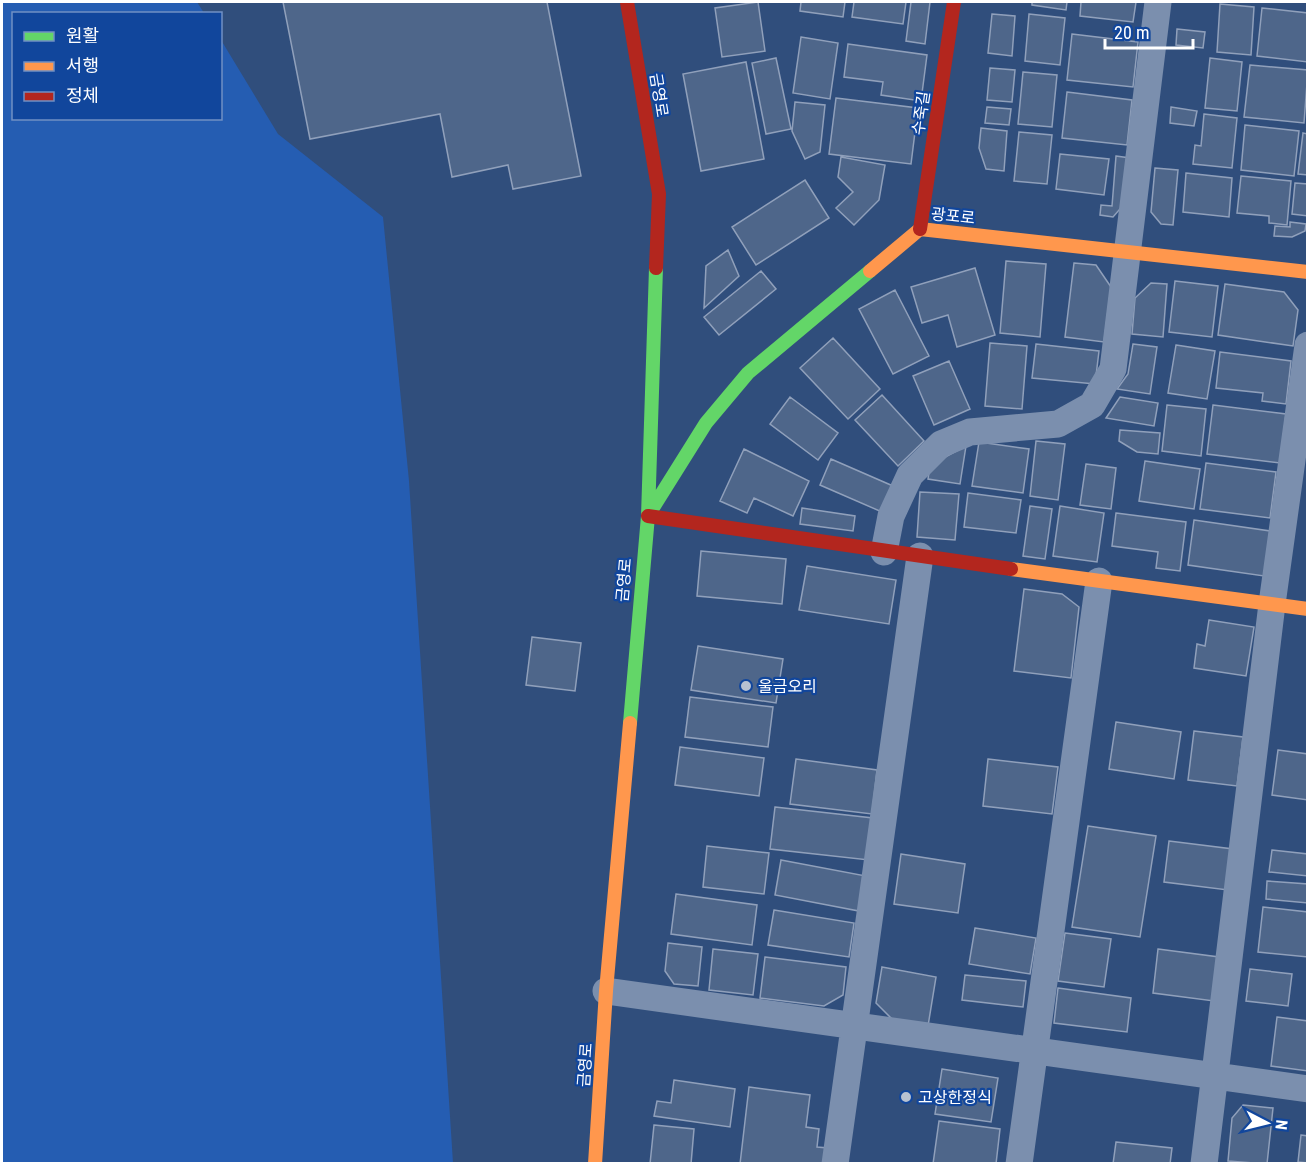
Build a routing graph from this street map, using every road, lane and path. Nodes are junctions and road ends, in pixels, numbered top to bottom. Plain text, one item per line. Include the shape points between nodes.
1 (627, 2) edge
2 (954, 2) edge
3 (1158, 2) edge
4 (920, 229) junction
5 (1127, 252) junction
6 (1308, 272) edge
7 (1308, 345) edge
8 (648, 516) junction
9 (884, 552) junction
10 (920, 556) junction
11 (1099, 581) junction
12 (1272, 604) junction
13 (1308, 609) edge
14 (606, 991) junction
15 (853, 1026) junction
16 (1034, 1051) junction
17 (1215, 1076) junction
18 (1308, 1089) edge
19 (595, 1164) edge
20 (835, 1164) edge
21 (1019, 1164) edge
22 (1204, 1164) edge

1 - 8 street, 금영로 via 659,194
2 - 4 street, 수죽길
3 - 5 street
4 - 5 street, 광포로
4 - 8 street, 광포로 via 748,373 706,423
5 - 6 street, 광포로
5 - 9 street via 1113,369 1092,405 1058,424 970,432 941,444 910,475 891,516
7 - 12 street
8 - 9 street
8 - 14 street, 금영로
9 - 10 street
10 - 11 street
10 - 15 street
11 - 12 street
11 - 16 street
12 - 13 street
12 - 17 street
14 - 15 street
14 - 19 street, 금영로
15 - 16 street
15 - 20 street
16 - 17 street
16 - 21 street
17 - 18 street
17 - 22 street

